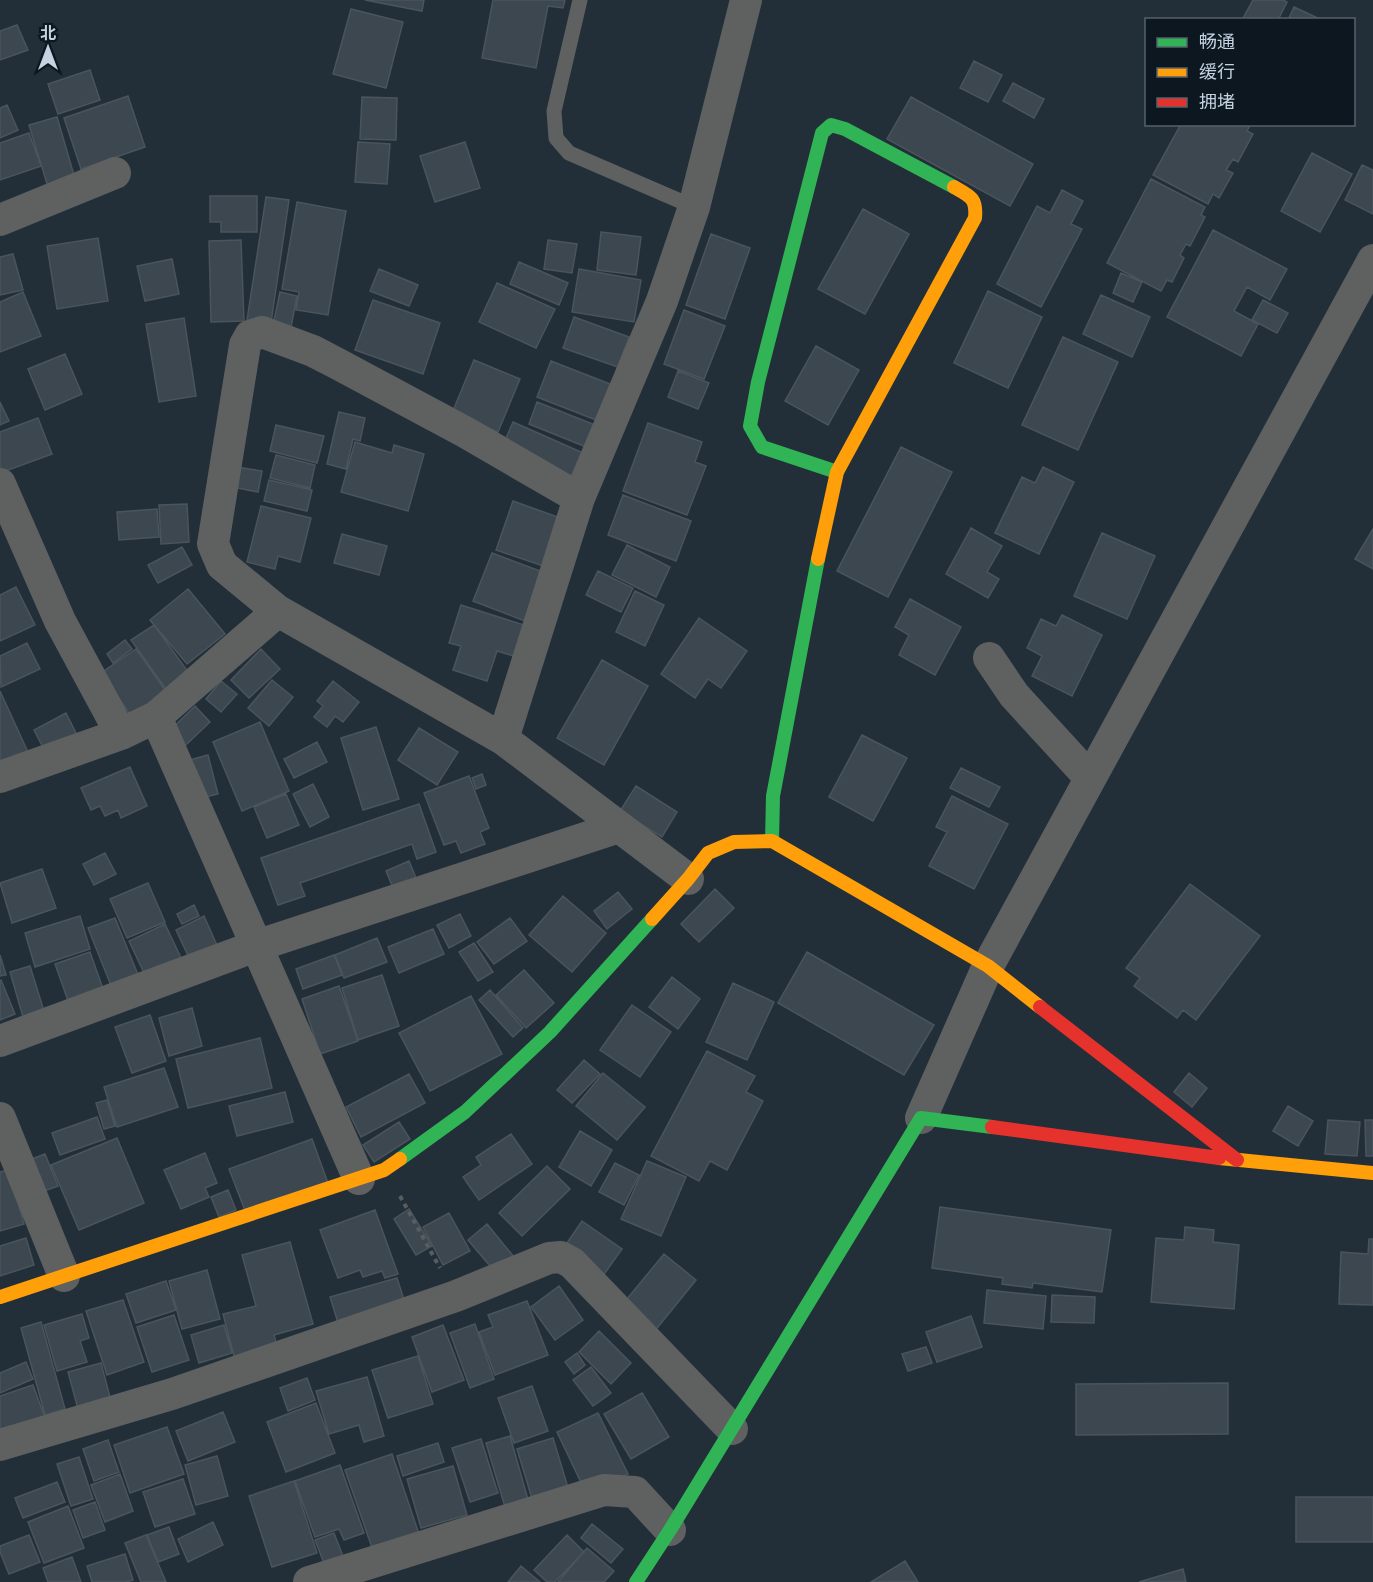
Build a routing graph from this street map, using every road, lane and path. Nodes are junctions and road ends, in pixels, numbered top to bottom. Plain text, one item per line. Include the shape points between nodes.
1 (580, 0) edge
2 (746, 0) edge
3 (115, 173) dead end
4 (694, 207) junction
5 (0, 220) edge
6 (1373, 260) edge
7 (837, 472) junction
8 (0, 484) edge
9 (579, 498) junction
10 (278, 611) junction
11 (989, 658) dead end
12 (156, 717) junction
13 (121, 734) junction
14 (503, 739) junction
15 (0, 777) edge
16 (1090, 778) junction
17 (619, 826) junction
18 (772, 841) junction
19 (688, 879) junction
20 (256, 946) junction
21 (988, 966) junction
22 (0, 1041) edge
23 (0, 1118) edge
24 (921, 1118) junction
25 (1237, 1160) junction
26 (1373, 1173) edge
27 (371, 1174) junction
28 (64, 1276) junction
29 (456, 1296) junction
30 (0, 1297) edge
31 (732, 1429) junction
32 (0, 1445) edge
33 (670, 1530) junction
34 (309, 1582) edge
35 (636, 1582) edge

1 - 4 lane via 554,111 556,138 569,153
2 - 4 street
3 - 5 street
4 - 9 street via 662,301
6 - 16 street
7 - 7 street via 975,218 976,207 971,196 831,125 822,133 819,144 750,426 762,447
7 - 18 street via 779,761
8 - 13 street via 60,621
9 - 10 street via 313,351 262,332 250,336 244,345 213,544 222,565
9 - 14 street
10 - 12 street
10 - 14 street
11 - 16 street via 1014,695
12 - 13 street
12 - 20 street
13 - 15 street
14 - 17 street
16 - 21 street
17 - 19 street
17 - 20 street
18 - 19 street via 734,842 708,854
18 - 21 street
19 - 27 street via 550,1032 465,1112
20 - 22 street
20 - 27 street
21 - 24 street
21 - 25 street
23 - 28 street
24 - 25 street
24 - 31 street
25 - 26 street
27 - 28 street
27 - 29 path
28 - 30 street
29 - 31 street via 549,1258 561,1257 572,1263
29 - 32 street via 172,1394
31 - 33 street
33 - 34 street via 635,1492 604,1490
33 - 35 street

